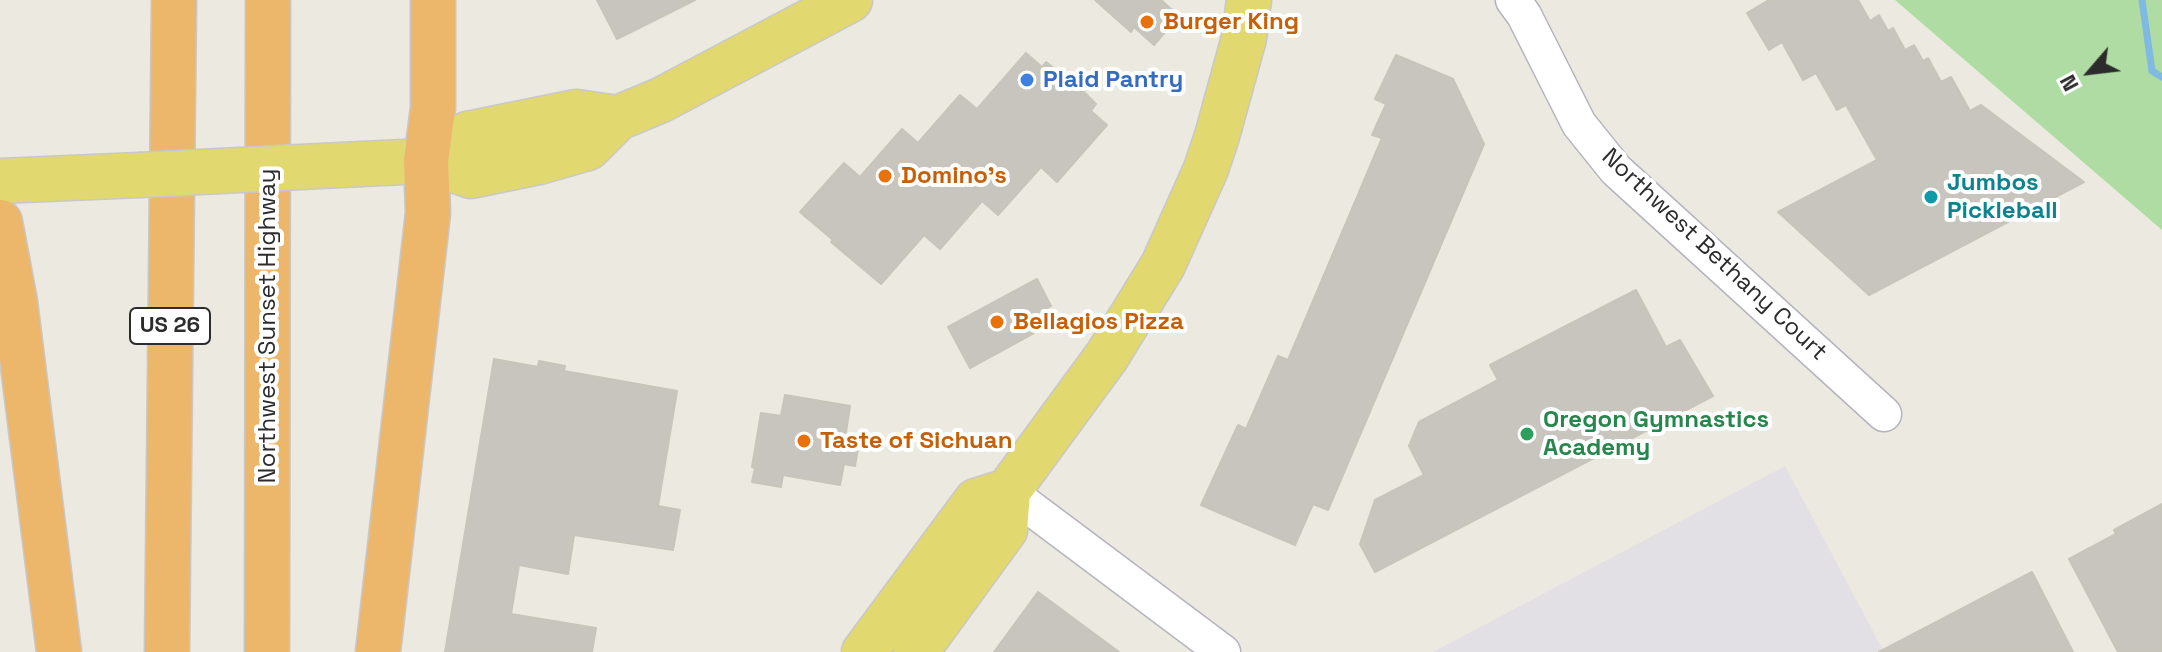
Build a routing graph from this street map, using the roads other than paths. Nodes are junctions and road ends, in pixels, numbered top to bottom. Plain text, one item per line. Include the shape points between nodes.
1 (174, 0) edge
2 (268, 0) edge
3 (433, 0) edge
4 (850, 0) edge
5 (1249, 0) edge
6 (1513, 0) edge
7 (426, 161) junction
8 (0, 181) edge
9 (0, 222) edge
10 (1884, 414) dead end
11 (1008, 491) junction
12 (59, 652) edge
13 (167, 652) edge
14 (267, 652) edge
15 (378, 652) edge
16 (864, 652) edge
17 (916, 652) edge
18 (1223, 652) edge

1 - 13 highway, US 26
2 - 14 highway, Northwest Sunset Highway
3 - 7 highway via 433,108
4 - 7 main road via 618,118 576,112 467,134
5 - 11 main road via 1217,136 1163,265 1107,356
6 - 10 street, Northwest Bethany Court via 1579,124 1616,170
7 - 8 main road, bridge
7 - 15 highway via 428,213
9 - 12 highway
11 - 16 main road via 976,501
11 - 17 main road via 1005,530
11 - 18 street

